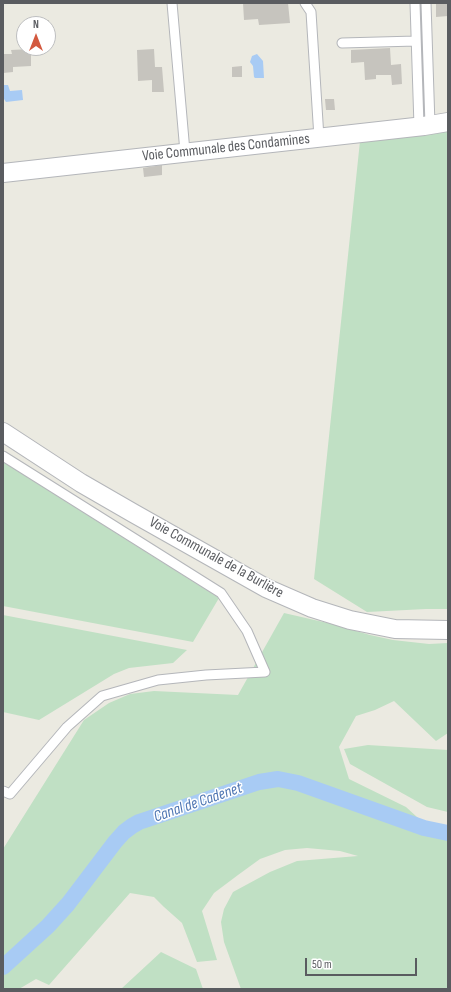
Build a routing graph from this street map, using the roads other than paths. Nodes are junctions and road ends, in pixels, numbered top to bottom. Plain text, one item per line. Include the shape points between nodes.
1 (172, 3) edge
2 (305, 3) edge
3 (415, 3) edge
4 (426, 3) edge
5 (416, 41) junction
6 (342, 43) dead end
7 (448, 122) edge
8 (425, 126) junction
9 (319, 138) junction
10 (185, 152) junction
11 (3, 173) edge
12 (3, 432) edge
13 (3, 456) edge
14 (448, 630) edge
15 (3, 790) edge

1 - 10 lane
2 - 9 lane via 311,12
3 - 5 lane
4 - 8 lane
5 - 6 lane
5 - 8 lane
7 - 8 street, Voie Communale des Condamines
8 - 9 street, Voie Communale des Condamines
9 - 10 street, Voie Communale des Condamines
10 - 11 street, Voie Communale des Condamines
12 - 14 street, Voie Communale de la Burlière via 133,513 266,588 312,608 350,620 395,629
13 - 15 lane via 221,593 247,631 265,672 158,680 102,696 67,727 10,794

